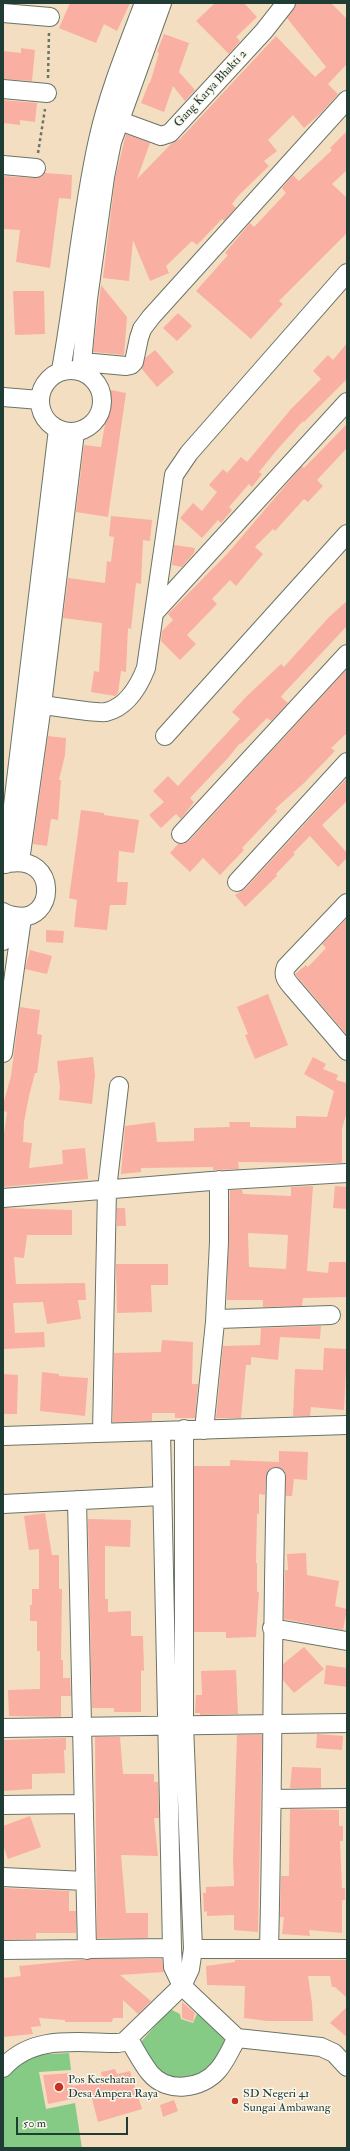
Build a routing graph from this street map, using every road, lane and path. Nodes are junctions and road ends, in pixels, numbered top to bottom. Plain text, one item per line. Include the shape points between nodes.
1 (144, 3) edge
2 (162, 3) edge
3 (286, 3) edge
4 (3, 13) edge
5 (50, 18) dead end
6 (3, 89) edge
7 (47, 94) dead end
8 (347, 100) edge
9 (120, 121) junction
10 (3, 165) edge
11 (36, 168) dead end
12 (347, 273) edge
13 (83, 367) junction
14 (61, 370) junction
15 (3, 397) edge
16 (40, 400) junction
17 (347, 402) edge
18 (67, 430) junction
19 (347, 534) edge
20 (156, 611) junction
21 (347, 654) edge
22 (42, 705) junction
23 (166, 736) dead end
24 (347, 762) edge
25 (180, 834) dead end
26 (10, 864) edge
27 (237, 882) dead end
28 (347, 903) edge
29 (10, 915) edge
30 (3, 942) edge
31 (346, 1049) edge
32 (3, 1052) edge
33 (119, 1086) dead end
34 (347, 1173) edge
35 (219, 1180) junction
36 (107, 1189) junction
37 (3, 1198) edge
38 (330, 1315) dead end
39 (215, 1322) junction
40 (347, 1425) edge
41 (184, 1429) junction
42 (204, 1430) junction
43 (161, 1432) junction
44 (102, 1433) junction
45 (3, 1436) edge
46 (276, 1477) dead end
47 (161, 1496) junction
48 (78, 1500) junction
49 (3, 1504) edge
50 (272, 1628) junction
51 (347, 1641) edge
52 (272, 1723) junction
53 (347, 1723) edge
54 (166, 1725) junction
55 (184, 1725) junction
56 (82, 1727) junction
57 (3, 1728) edge
58 (347, 1798) edge
59 (273, 1799) junction
60 (84, 1804) junction
61 (3, 1805) edge
62 (3, 1878) edge
63 (85, 1881) junction
64 (172, 1948) junction
65 (269, 1948) junction
66 (193, 1949) junction
67 (347, 1949) edge
68 (3, 1950) edge
69 (87, 1950) junction
70 (182, 1986) junction
71 (237, 2038) junction
72 (129, 2039) junction
73 (347, 2067) edge
74 (3, 2068) edge

1 - 14 street via 110,96 98,140 83,215
2 - 9 street
3 - 9 street, Gang Karya Bhakti 2 via 170,133 161,136
4 - 5 street
6 - 7 street
8 - 13 street via 151,317 142,329 134,362 131,365
9 - 13 street via 112,142 105,177 88,299
10 - 11 street
12 - 20 street via 189,453 174,475
13 - 14 street
13 - 18 street via 96,382 102,403 99,414 91,425
14 - 16 street via 50,377 40,394
15 - 16 street
16 - 18 street via 44,417
17 - 20 street
18 - 22 street
18 - 26 street
19 - 23 street
20 - 22 street via 146,668 137,688 127,700 105,712
21 - 25 street
22 - 26 street
24 - 27 street
26 - 29 street via 32,864 41,872 46,883 46,895 42,906 33,914
28 - 31 street via 284,972 284,978
29 - 30 street
29 - 32 street
33 - 36 street
34 - 35 street
35 - 36 street
35 - 39 street
36 - 37 street
36 - 44 street
38 - 39 street via 220,1319
39 - 42 street
40 - 42 street
41 - 42 street
41 - 43 street
41 - 55 street
43 - 44 street
43 - 47 street
44 - 45 street
46 - 50 street
47 - 48 street
47 - 54 street
48 - 49 street
48 - 56 street
50 - 51 street
50 - 52 street
52 - 53 street
52 - 55 street
52 - 59 street
54 - 55 street
54 - 56 street
54 - 64 street
55 - 66 street
56 - 57 street
56 - 60 street
58 - 59 street
59 - 65 street
60 - 61 street
60 - 63 street
62 - 63 street
63 - 69 street
64 - 69 street
64 - 70 street via 173,1967
65 - 66 street
65 - 67 street
66 - 70 street via 190,1969
68 - 69 street
70 - 71 street
70 - 72 street
71 - 72 street via 219,2070 208,2079 190,2087 159,2081 150,2073
71 - 73 street via 321,2047 334,2053
72 - 74 street via 118,2044 46,2043 27,2049

